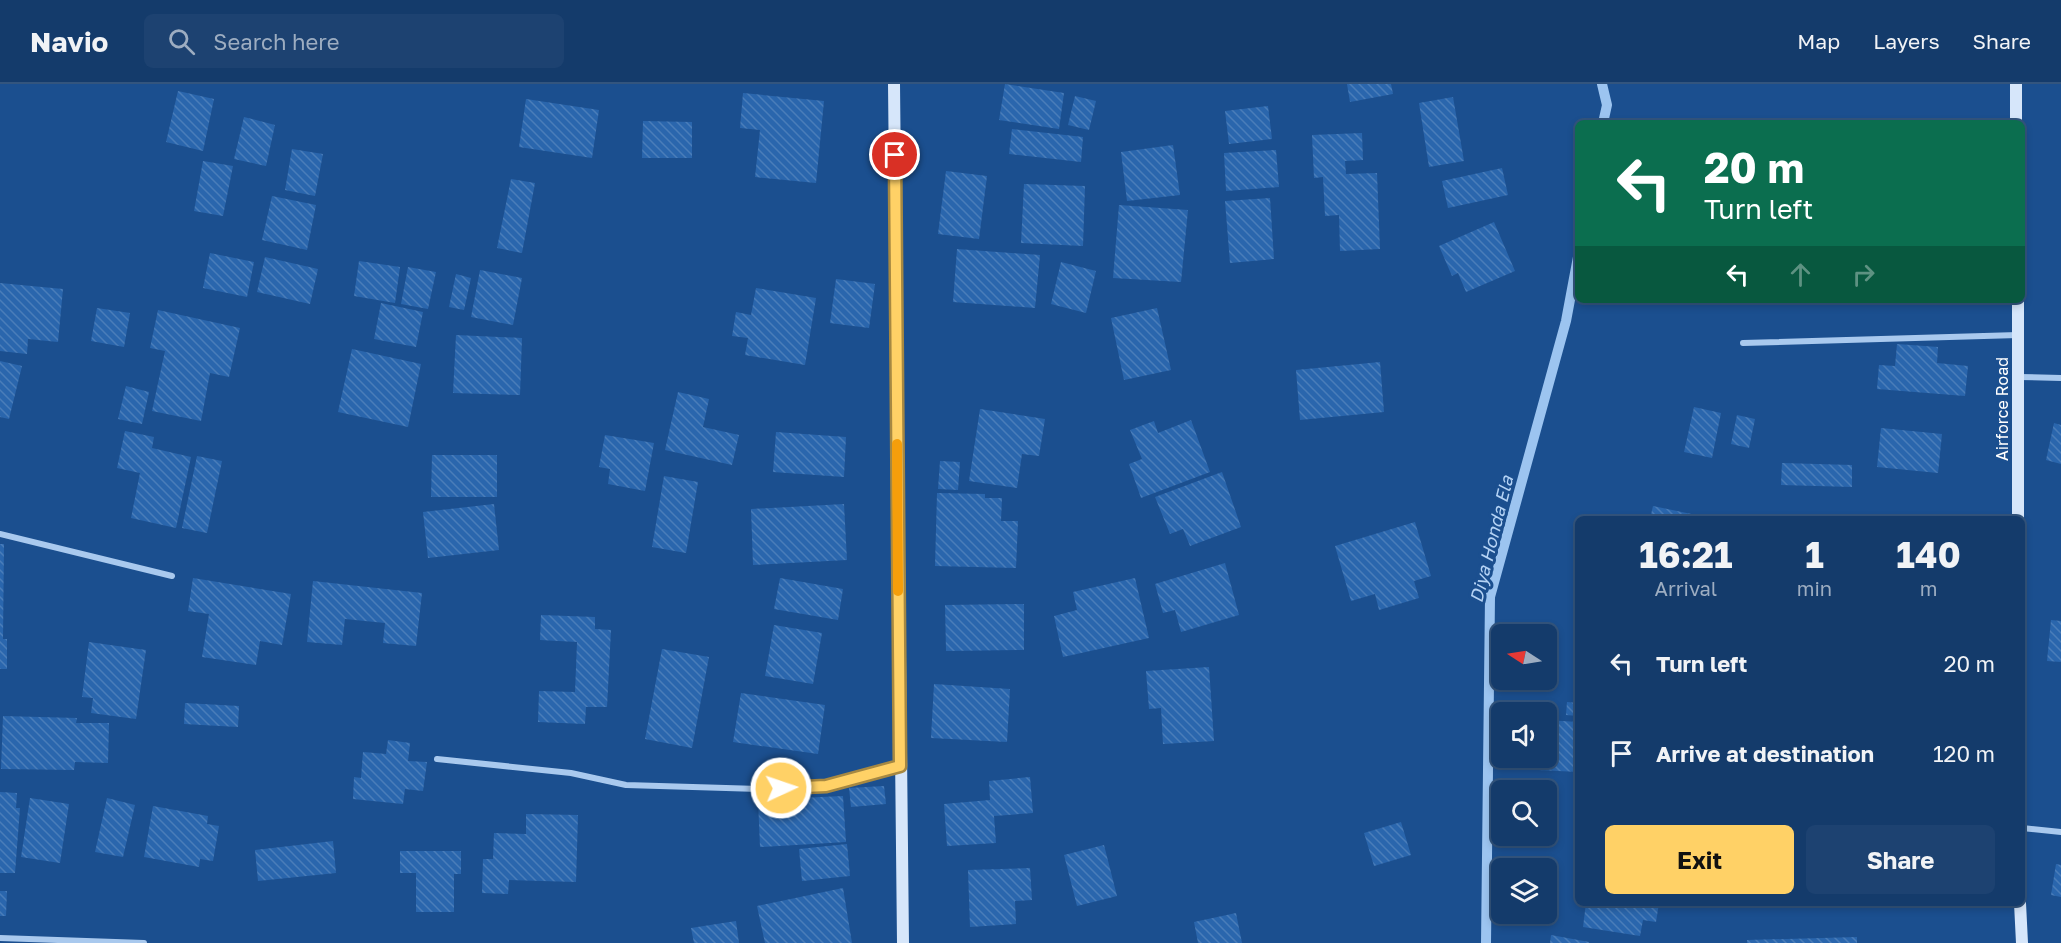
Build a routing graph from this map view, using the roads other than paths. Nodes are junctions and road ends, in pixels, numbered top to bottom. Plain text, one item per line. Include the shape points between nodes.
1 (894, 84) edge
2 (2016, 84) edge
3 (2016, 120) edge
4 (2018, 303) edge
5 (2018, 335) junction
6 (1743, 343) dead end
7 (2018, 378) junction
8 (2061, 378) edge
9 (2018, 516) edge
10 (0, 534) edge
11 (172, 576) dead end
12 (437, 759) dead end
13 (900, 766) junction
14 (2025, 828) edge
15 (2061, 832) edge
16 (2020, 906) edge
17 (0, 938) edge
18 (144, 943) edge
19 (903, 943) edge
20 (2022, 943) edge

1 - 13 street
2 - 3 street
4 - 5 street, Airforce Road
5 - 6 street
5 - 7 street, Airforce Road
7 - 8 street
7 - 9 street, Airforce Road
10 - 11 street
12 - 13 street via 571,773 626,785 759,789 826,786
13 - 19 street
14 - 15 street
16 - 20 street
17 - 18 street

